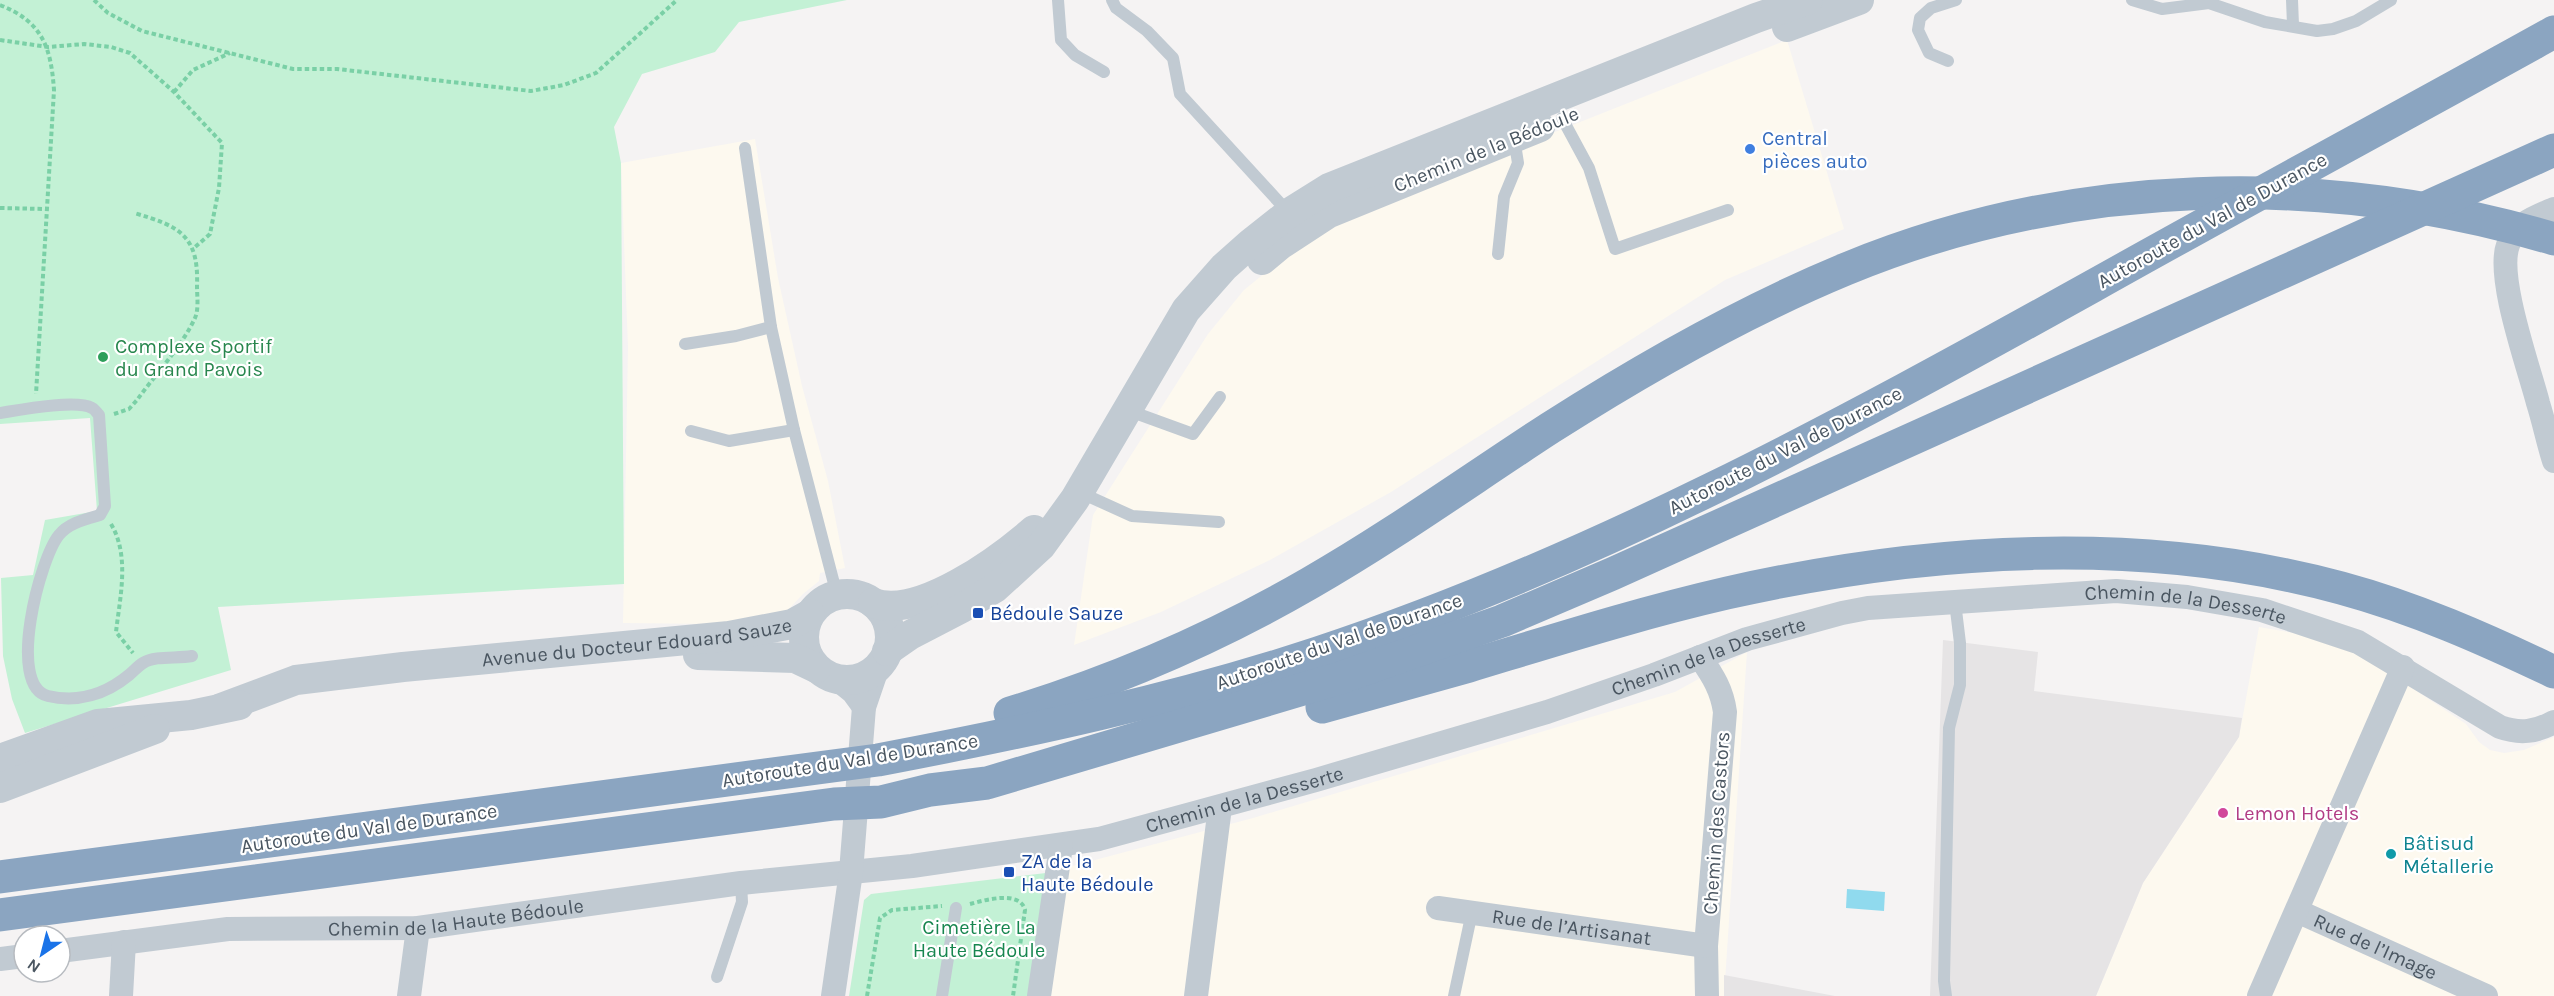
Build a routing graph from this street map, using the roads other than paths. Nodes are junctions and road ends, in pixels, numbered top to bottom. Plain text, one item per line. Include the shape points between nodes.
1 (1058, 0) edge
2 (1112, 0) edge
3 (1808, 0) edge
4 (1859, 0) edge
5 (1956, 0) edge
6 (2132, 0) edge
7 (2292, 0) edge
8 (2391, 0) edge
9 (2293, 25) junction
10 (2554, 32) edge
11 (1948, 61) dead end
12 (1104, 72) dead end
13 (1562, 118) junction
14 (1514, 137) junction
15 (744, 148) dead end
16 (2554, 150) edge
17 (1728, 210) dead end
18 (2554, 210) edge
19 (1297, 221) junction
20 (2554, 239) edge
21 (1498, 254) dead end
22 (771, 327) junction
23 (684, 344) dead end
24 (1220, 397) dead end
25 (1127, 410) junction
26 (0, 413) edge
27 (794, 430) junction
28 (691, 431) dead end
29 (2554, 461) edge
30 (1083, 485) junction
31 (1219, 522) dead end
32 (837, 595) junction
33 (1955, 602) junction
34 (873, 603) junction
35 (810, 614) junction
36 (192, 656) dead end
37 (1700, 657) junction
38 (883, 659) junction
39 (461, 661) junction
40 (2403, 667) junction
41 (2554, 672) edge
42 (826, 673) junction
43 (864, 707) junction
44 (2554, 722) edge
45 (0, 779) edge
46 (987, 783) junction
47 (1220, 807) junction
48 (406, 823) junction
49 (1061, 846) junction
50 (851, 872) junction
51 (0, 877) edge
52 (741, 884) junction
53 (956, 908) dead end
54 (1438, 908) dead end
55 (2297, 911) junction
56 (1472, 912) junction
57 (0, 915) edge
58 (418, 928) junction
59 (118, 943) junction
60 (1706, 946) junction
61 (72, 949) edge
62 (717, 977) dead end
63 (105, 996) edge
64 (121, 996) edge
65 (409, 996) edge
66 (833, 996) edge
67 (942, 996) edge
68 (1039, 996) edge
69 (1196, 996) edge
70 (1455, 996) edge
71 (1707, 996) edge
72 (1946, 996) edge
73 (2259, 996) edge
74 (2486, 996) edge

1 - 12 lane via 1061,40 1075,55
2 - 19 lane via 1116,8 1173,58 1180,94
3 - 19 street, Chemin de la Bédoule via 1329,188
4 - 13 street, Chemin de la Bédoule
5 - 11 lane via 1931,8 1920,18 1918,30 1929,53
6 - 9 lane via 2162,9 2209,3 2265,22
7 - 9 lane
8 - 9 lane via 2356,21 2333,29 2317,31
10 - 48 highway, Autoroute du Val de Durance via 1763,465 1529,572 1321,652 1185,693 890,758
13 - 14 street, Chemin de la Bédoule
13 - 17 lane via 1588,168 1615,249
14 - 19 street, Chemin de la Bédoule via 1329,213
14 - 21 lane via 1518,163 1504,197
15 - 22 lane
16 - 46 highway, Autoroute du Val de Durance via 1513,616 1340,678
18 - 29 street via 2520,226 2507,246 2506,258 2515,316
19 - 25 street, Chemin de la Bédoule via 1280,245 1219,296 1155,363
20 - 48 highway via 2434,210 2347,198 2234,192 2087,204 1974,226 1850,267 1768,303 1552,427 1305,586 1233,626 1139,668 973,725 880,746
22 - 23 lane
22 - 27 lane
24 - 25 lane via 1193,434
25 - 30 street, Chemin de la Bédoule
26 - 36 lane via 79,405 92,408 99,415 103,511 61,532 49,548 29,634 30,670 37,689 47,696 84,698 110,690 141,663 154,658
27 - 28 lane via 729,441
27 - 32 lane
30 - 31 lane via 1132,516
30 - 34 street, Chemin de la Bédoule via 1029,534 922,601 892,606
30 - 38 street, Chemin de la Bédoule via 1041,546 995,588 910,635
32 - 34 street via 849,594
32 - 35 street
33 - 37 street, Chemin de la Desserte via 1842,613 1747,639
33 - 40 street, Chemin de la Desserte via 2116,591 2187,597 2262,610 2313,625 2358,642
33 - 72 lane via 1960,685 1949,728
34 - 38 street via 888,625 890,638
35 - 39 street, Avenue du Docteur Edouard Sauze via 792,624 729,636
35 - 42 street via 804,627 804,642 808,656
37 - 47 street, Chemin de la Desserte via 1547,712
37 - 60 street, Chemin des Castors via 1716,680 1725,712
38 - 42 street via 858,679
38 - 43 street
39 - 42 street, Avenue du Docteur Edouard Sauze via 711,655 795,658
39 - 45 street, Avenue du Docteur Edouard Sauze via 296,680 192,715 98,724
40 - 44 street, Chemin de la Desserte via 2512,732 2529,732
40 - 55 street
41 - 46 highway via 2491,641 2414,611 2342,588 2265,571 2124,554 1947,559 1819,575 1660,609 1155,754
42 - 43 street via 853,692
43 - 50 street
46 - 57 highway, Autoroute du Val de Durance via 930,790 881,802 786,810
47 - 49 street, Chemin de la Desserte
47 - 69 street
48 - 51 highway, Autoroute du Val de Durance
49 - 50 street, Chemin de la Desserte
49 - 68 street
50 - 52 street, Chemin de la Haute Bédoule
50 - 66 street
52 - 58 street, Chemin de la Haute Bédoule
52 - 62 lane via 742,902
53 - 67 lane
54 - 56 street, Rue de l’Artisanat
55 - 73 street
55 - 74 street, Rue de l’Image
56 - 60 street, Rue de l’Artisanat
56 - 70 lane
58 - 59 street, Chemin de la Haute Bédoule via 228,928
58 - 65 street
59 - 61 street, Chemin de la Haute Bédoule
59 - 63 street
59 - 64 street
60 - 71 street, Chemin des Castors

